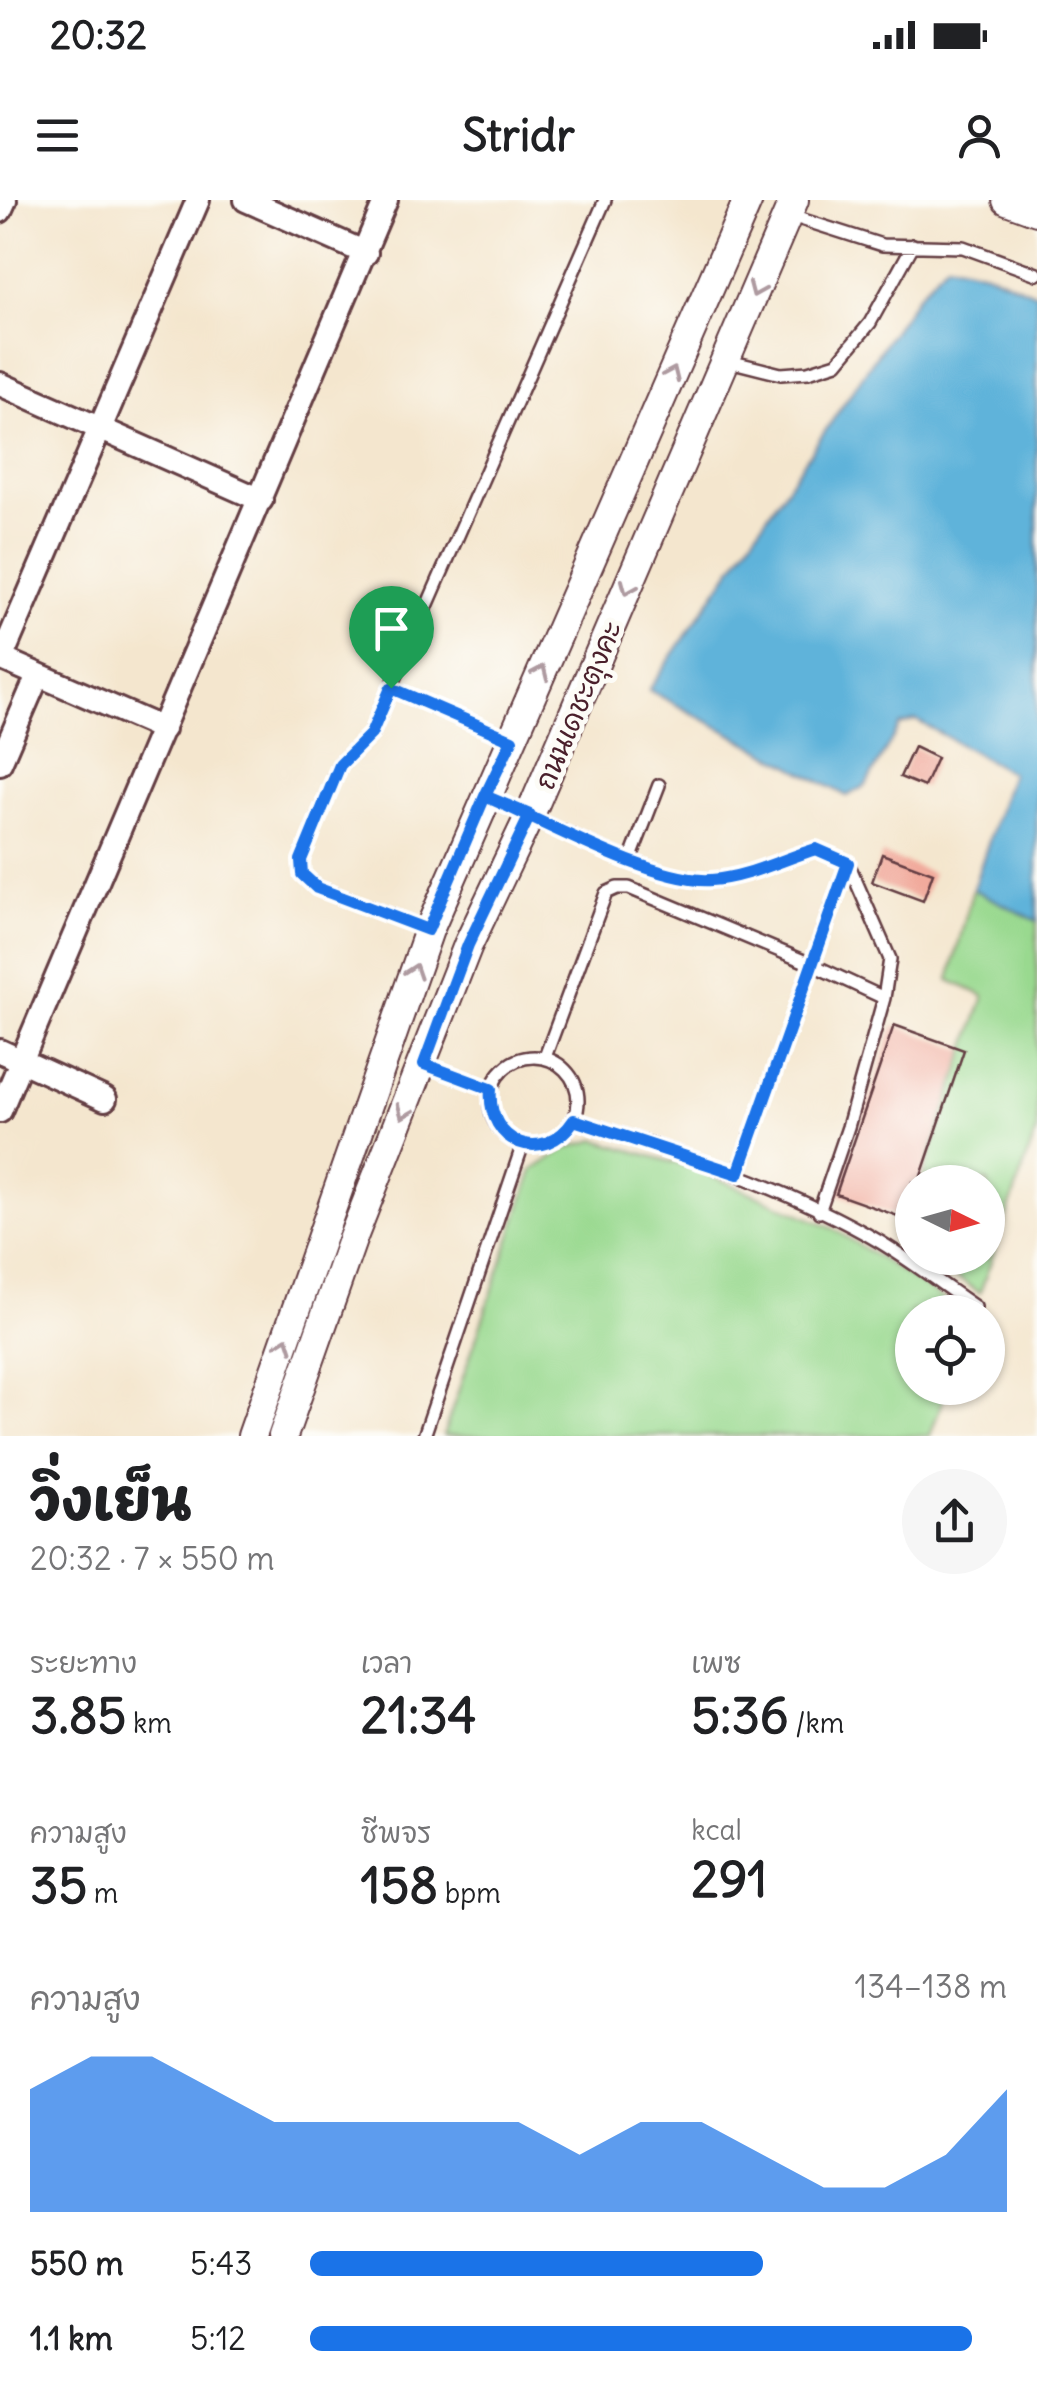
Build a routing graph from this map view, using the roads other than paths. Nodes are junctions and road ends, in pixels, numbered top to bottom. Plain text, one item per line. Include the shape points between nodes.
1 (5, 200) edge
2 (198, 200) edge
3 (246, 200) edge
4 (386, 200) edge
5 (604, 200) edge
6 (748, 200) edge
7 (1007, 200) edge
8 (791, 208) edge
9 (0, 210) edge
10 (1037, 212) edge
11 (914, 245) junction
12 (366, 253) junction
13 (1037, 274) edge
14 (726, 360) junction
15 (0, 384) edge
16 (100, 428) junction
17 (261, 500) junction
18 (0, 658) edge
19 (38, 675) junction
20 (391, 688) junction
21 (163, 729) junction
22 (512, 740) junction
23 (0, 764) edge
24 (659, 785) dead end
25 (485, 796) junction
26 (530, 815) junction
27 (630, 860) junction
28 (848, 863) junction
29 (428, 930) junction
30 (811, 964) junction
31 (884, 998) junction
32 (11, 1055) edge
33 (545, 1057) junction
34 (424, 1064) junction
35 (491, 1089) junction
36 (105, 1100) dead end
37 (0, 1110) edge
38 (574, 1120) junction
39 (523, 1144) junction
40 (738, 1174) junction
41 (819, 1212) junction
42 (957, 1295) edge
43 (252, 1436) edge
44 (283, 1436) edge
45 (424, 1436) edge

1 - 9 street
2 - 16 street
3 - 12 street
4 - 12 street
5 - 20 lane
22 -> 6 street, ถนนเดชะตุงคะ
7 - 10 street
8 - 11 lane via 854,239
8 -> 14 street, ถนนเดชะตุงคะ
11 - 13 lane via 963,246
11 - 14 lane via 870,322 837,362 781,374
12 - 17 street
14 -> 26 street, ถนนเดชะตุงคะ
15 - 16 street
16 - 17 street
16 - 18 street
17 - 21 street
18 - 19 street
19 - 21 street
19 - 23 street
20 - 22 lane
20 - 29 lane via 371,734 340,765 301,860 302,874 317,888
21 - 32 street
22 - 25 street, ถนนเดชะตุงคะ
24 - 27 lane
25 - 26 lane
25 - 29 street, ถนนเดชะตุงคะ
26 - 27 lane
26 - 34 street, ถนนเดชะตุงคะ via 468,945
27 - 28 lane via 681,879 714,880 816,849
28 - 30 lane
28 - 31 lane via 890,960
43 -> 29 street, ถนนเดชะตุงคะ
30 - 31 lane
30 - 33 lane via 617,888 606,893
30 - 40 lane
31 - 41 lane
32 - 36 street
32 - 37 street
33 - 35 lane via 506,1066
33 - 38 lane via 560,1064 577,1089
34 - 35 lane
34 -> 44 street, ถนนเดชะตุงคะ
35 - 39 lane via 492,1117
38 - 39 lane via 558,1138
38 - 40 lane
39 - 45 lane
40 - 41 lane
41 - 42 lane via 879,1242

